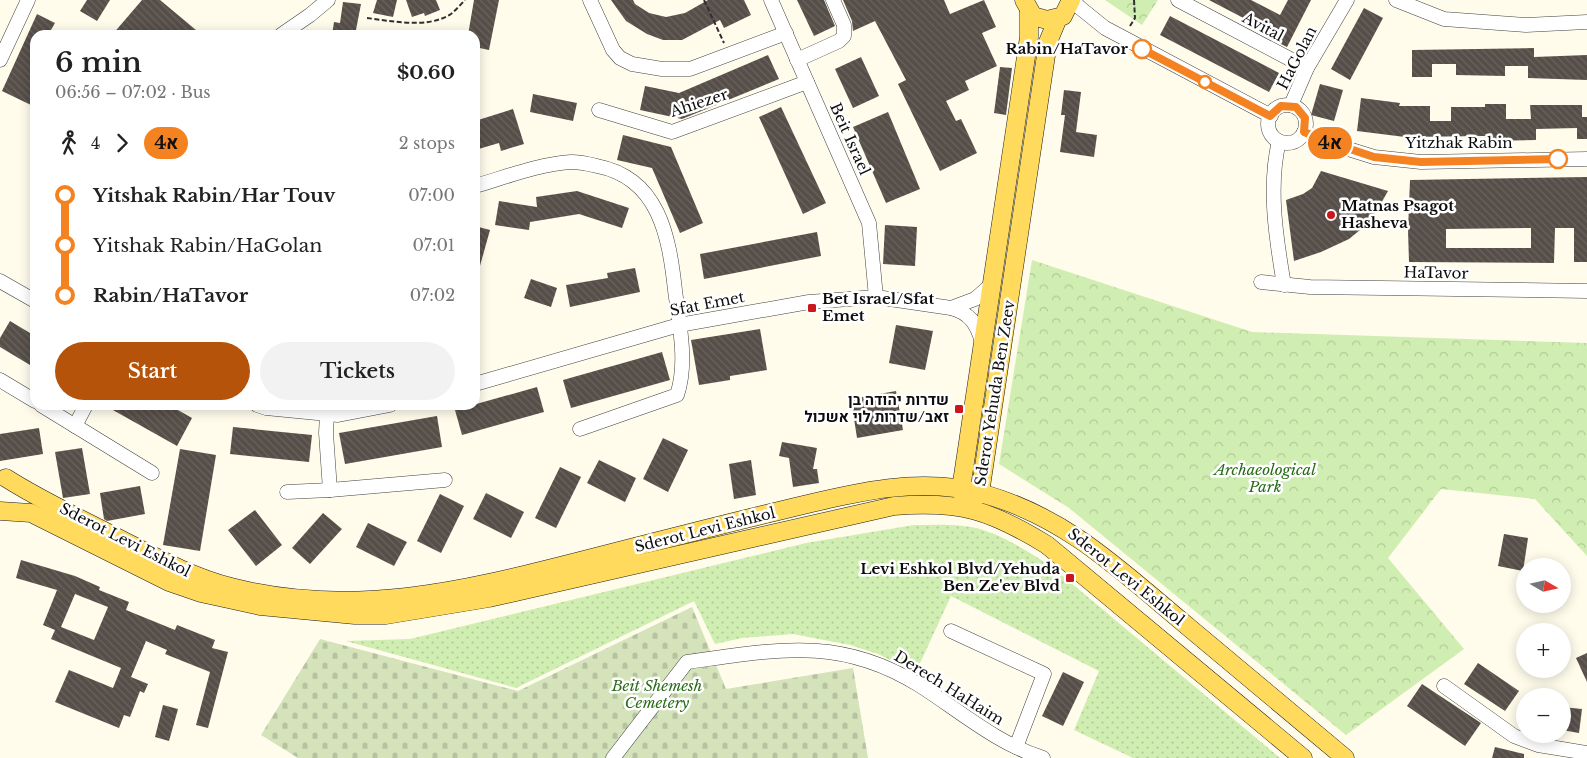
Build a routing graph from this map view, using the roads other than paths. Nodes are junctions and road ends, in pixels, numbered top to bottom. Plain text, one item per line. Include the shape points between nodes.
1 (28, 0) edge
2 (328, 0) edge
3 (590, 0) edge
4 (771, 0) edge
5 (833, 0) edge
6 (1072, 0) edge
7 (1178, 0) edge
8 (1347, 0) edge
9 (1396, 0) edge
10 (1025, 4) edge
11 (1061, 17) junction
12 (1587, 22) edge
13 (1106, 28) junction
14 (289, 30) edge
15 (786, 33) junction
16 (5, 40) edge
17 (0, 60) edge
18 (797, 60) junction
19 (1307, 68) junction
20 (807, 82) junction
21 (1291, 106) junction
22 (599, 110) dead end
23 (1270, 116) junction
24 (1304, 132) junction
25 (1279, 141) junction
26 (1587, 159) edge
27 (480, 185) edge
28 (0, 281) edge
29 (1261, 282) dead end
30 (992, 284) junction
31 (1284, 285) junction
32 (1587, 291) edge
33 (876, 297) junction
34 (30, 298) edge
35 (951, 308) junction
36 (679, 325) junction
37 (983, 343) junction
38 (0, 380) edge
39 (480, 383) edge
40 (30, 398) edge
41 (49, 410) edge
42 (83, 410) edge
43 (296, 410) edge
44 (364, 410) edge
45 (327, 414) junction
46 (75, 426) junction
47 (580, 429) dead end
48 (152, 473) dead end
49 (3, 474) edge
50 (446, 480) dead end
51 (961, 489) junction
52 (330, 490) junction
53 (287, 492) dead end
54 (980, 493) junction
55 (967, 507) junction
56 (0, 508) edge
57 (0, 511) edge
58 (951, 631) dead end
59 (1444, 686) dead end
60 (1016, 747) junction
61 (1587, 753) edge
62 (613, 758) edge
63 (1043, 758) edge
64 (1303, 758) edge
65 (1345, 758) edge

1 - 16 street
2 - 14 street
3 - 15 street via 613,50 632,64 690,69
4 - 15 street, Beit Israel
5 - 18 street via 844,25 844,36
6 - 11 main road, Sderot Yehuda Ben Zeev
6 - 13 street
7 - 19 street, Avital
8 - 19 street, HaGolan
9 - 12 street via 1444,19 1526,25
10 - 11 main road via 1042,20
10 - 30 main road, Sderot Yehuda Ben Zeev via 1029,37
11 - 13 street via 1084,19
11 - 54 main road, Sderot Yehuda Ben Zeev via 1048,42
13 - 23 street
15 - 18 street, Beit Israel
16 - 17 street
18 - 20 street, Beit Israel
19 - 21 street, HaGolan
20 - 22 street, Ahiezer via 672,132
20 - 33 street, Beit Israel via 868,223
21 - 23 street via 1281,106
21 - 24 street via 1300,110 1305,118
23 - 25 street via 1271,133
24 - 25 street via 1293,142
24 - 26 street, Yitzhak Rabin via 1374,157 1421,162
25 - 31 street via 1273,189
27 - 36 street via 549,165 572,162 608,168 626,175 652,202 670,247
28 - 34 street
29 - 31 street, HaTavor
30 - 35 street, Sfat Emet via 975,299
30 - 37 main road, Sderot Yehuda Ben Zeev
31 - 32 street, HaTavor
33 - 35 street, Sfat Emet
33 - 36 street, Sfat Emet via 809,302
35 - 37 street, Sfat Emet via 960,310 974,322
36 - 39 street, Sfat Emet
36 - 47 street via 683,378 677,395
37 - 51 main road, Sderot Yehuda Ben Zeev
38 - 40 street
41 - 46 street
42 - 46 street
43 - 45 street
44 - 45 street
45 - 52 street
46 - 48 street
49 - 51 main road, Sderot Levi Eshkol via 168,564 207,580 263,594 352,602 426,596 488,585 692,532 854,495 918,486
49 - 56 main road via 9,491
50 - 52 street
51 - 54 main road, Sderot Levi Eshkol
51 - 55 main road, Sderot Yehuda Ben Zeev
52 - 53 street
54 - 55 main road, Sderot Yehuda Ben Zeev
54 - 65 main road, Sderot Levi Eshkol via 1048,519 1096,549
55 - 57 main road, Sderot Levi Eshkol via 939,504 894,506 489,598 421,610 355,615 260,606 201,593 162,579 31,513
55 - 64 main road, Sderot Levi Eshkol via 1006,521 1047,545
58 - 60 street via 1044,674
59 - 61 street via 1514,736 1538,745
60 - 62 street, Derech HaHaim via 884,666 826,651 781,649 687,662
60 - 63 street, Derech HaHaim

